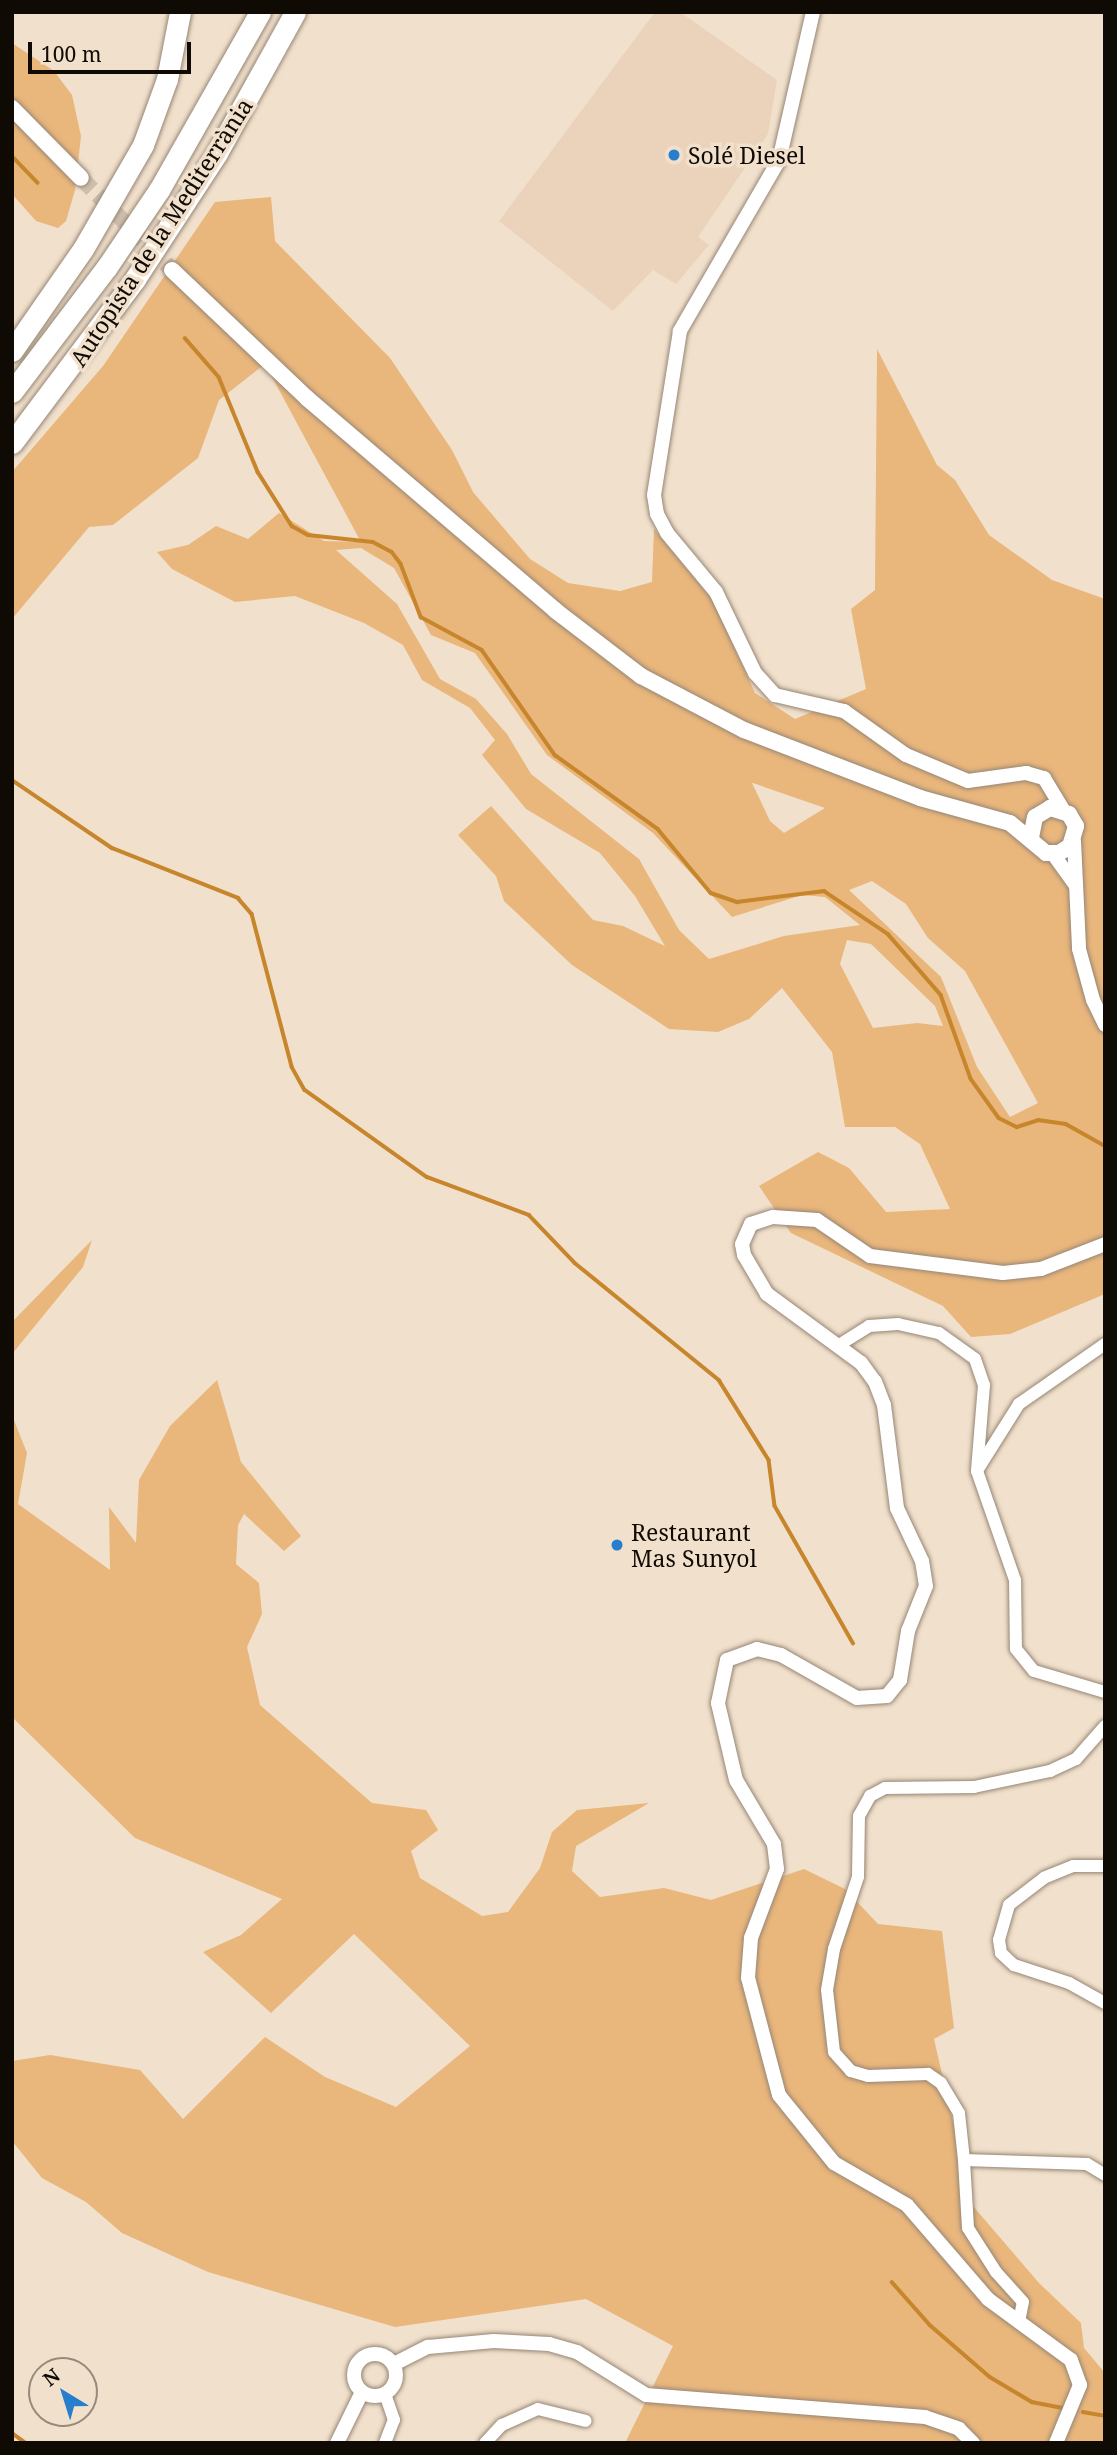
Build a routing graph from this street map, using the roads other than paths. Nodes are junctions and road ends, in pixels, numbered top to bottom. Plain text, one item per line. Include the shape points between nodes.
1 (169, 12) edge
2 (180, 12) edge
3 (260, 12) edge
4 (295, 12) edge
5 (813, 12) edge
6 (12, 108) edge
7 (81, 178) tunnel mouth
8 (172, 270) tunnel mouth
9 (12, 332) edge
10 (12, 351) edge
11 (12, 393) edge
12 (12, 443) edge
13 (1039, 777) junction
14 (1063, 810) junction
15 (1039, 814) junction
16 (1000, 820) junction
17 (1031, 838) junction
18 (1074, 841) junction
19 (1053, 854) junction
20 (1078, 890) junction
21 (1105, 1025) edge
22 (1105, 1244) edge
23 (1105, 1344) edge
24 (839, 1345) junction
25 (977, 1471) junction
26 (1105, 1692) edge
27 (1105, 1726) edge
28 (1105, 1866) edge
29 (1105, 2003) edge
30 (964, 2160) junction
31 (1105, 2175) edge
32 (1019, 2322) junction
33 (394, 2364) junction
34 (362, 2392) junction
35 (385, 2394) junction
36 (586, 2421) dead end
37 (337, 2443) edge
38 (385, 2443) edge
39 (485, 2443) edge
40 (973, 2443) edge
41 (1056, 2443) edge

1 - 9 highway via 153,89 130,147 66,255
2 - 10 highway via 167,79 143,145 83,249
3 - 11 highway, Autopista de la Mediterrània via 159,190
4 - 12 highway, Autopista de la Mediterrània via 223,143 135,279
5 - 13 street via 779,160 680,331 654,495 657,514 716,592 755,673 775,695 844,711 906,755 968,781 1026,773
6 - 7 main road
8 - 16 main road via 308,399 556,611 641,676 744,730 936,803
13 - 14 street via 1053,787
13 - 15 street via 1046,791
14 - 15 main road
14 - 18 main road via 1073,820
15 - 16 main road
15 - 17 main road
16 - 17 main road
17 - 19 main road via 1040,850
18 - 19 main road
18 - 20 street
19 - 20 street
20 - 21 street via 1081,957
22 - 24 street via 1041,1269 1003,1273 870,1256 817,1220 773,1217 751,1224 742,1244 749,1271 788,1312
23 - 25 street via 1019,1404
24 - 25 street via 857,1330 898,1324 939,1333 967,1352 984,1385
24 - 32 street via 861,1363 884,1405 897,1508 922,1561 926,1586 908,1631 900,1680 887,1696 857,1698 781,1655 757,1649 735,1654 722,1669 718,1703 736,1780 774,1844 777,1869 751,1938 748,1978 770,2076 794,2116 834,2163 907,2205 988,2299
25 - 26 street via 1015,1580 1016,1648 1034,1671
27 - 30 street via 1076,1759 1050,1771 974,1787 885,1788 870,1796 859,1816 858,1877 852,1907 834,1949 827,1990 834,2052 851,2071 868,2076 928,2074 940,2083 954,2098 959,2113
28 - 29 street via 1073,1866 1044,1878 1009,1905 999,1940 1001,1953 1014,1965 1069,1983
30 - 31 street via 1087,2164
30 - 32 street via 968,2228 996,2272 1023,2302
32 - 41 street via 1072,2360 1078,2373 1077,2401
33 - 34 street via 379,2353 361,2358 354,2376
33 - 35 street via 396,2381
33 - 40 street via 428,2347 494,2341 549,2344 577,2352 646,2395 926,2417 958,2429
34 - 35 street
34 - 37 street
35 - 38 street via 394,2420
36 - 39 street via 538,2409 502,2425

